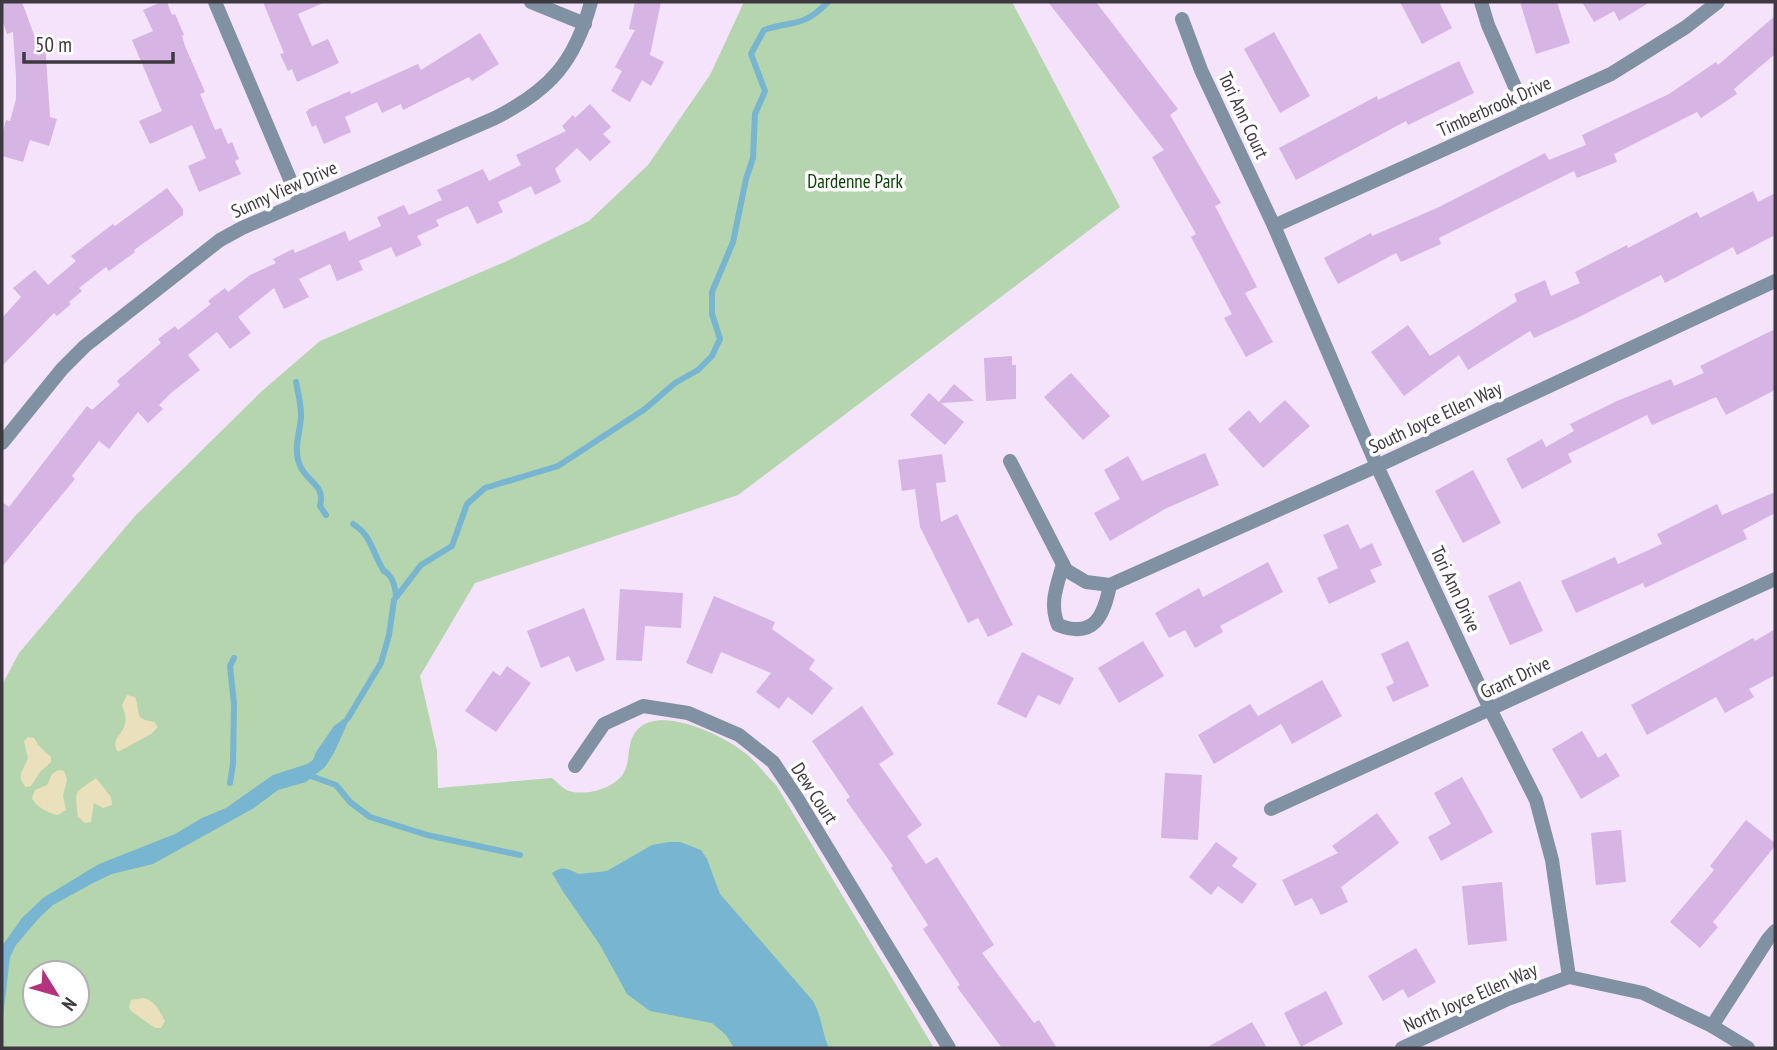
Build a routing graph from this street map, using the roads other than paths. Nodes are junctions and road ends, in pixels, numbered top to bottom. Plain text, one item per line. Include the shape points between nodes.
1 (215, 2) edge
2 (531, 2) edge
3 (591, 2) edge
4 (1481, 2) edge
5 (1718, 2) edge
6 (1182, 19) dead end
7 (585, 24) junction
8 (1526, 112) junction
9 (300, 203) junction
10 (1274, 226) junction
11 (1775, 281) edge
12 (4, 434) edge
13 (1010, 461) dead end
14 (1377, 466) junction
15 (1063, 564) junction
16 (1775, 579) edge
17 (1110, 585) junction
18 (1490, 709) junction
19 (575, 766) dead end
20 (1271, 810) dead end
21 (1775, 931) edge
22 (1569, 976) junction
23 (1712, 1026) junction
24 (949, 1048) edge
25 (1402, 1048) edge
26 (1748, 1048) edge

1 - 9 street
2 - 7 street
3 - 7 street, Sunny View Drive
4 - 8 street
5 - 8 street, Timberbrook Drive via 1611,74
6 - 10 street, Tori Ann Court
7 - 9 street, Sunny View Drive via 559,69 520,105
8 - 10 street, Timberbrook Drive
9 - 12 street, Sunny View Drive via 220,240 85,346
10 - 14 street, Tori Ann Drive
11 - 14 street, South Joyce Ellen Way
13 - 15 street
14 - 17 street, South Joyce Ellen Way
14 - 18 street, Tori Ann Drive
15 - 17 street via 1086,582
15 - 17 street via 1053,597 1058,625 1072,631 1086,629 1102,615
16 - 18 street, Grant Drive
18 - 20 street, Grant Drive
18 - 22 street, Tori Ann Drive via 1536,800 1552,860
19 - 24 street, Dew Court via 604,724 643,706 688,713 739,735 773,762
21 - 23 street
22 - 23 street, North Joyce Ellen Way via 1643,993
22 - 25 street, North Joyce Ellen Way
23 - 26 street, North Joyce Ellen Way

